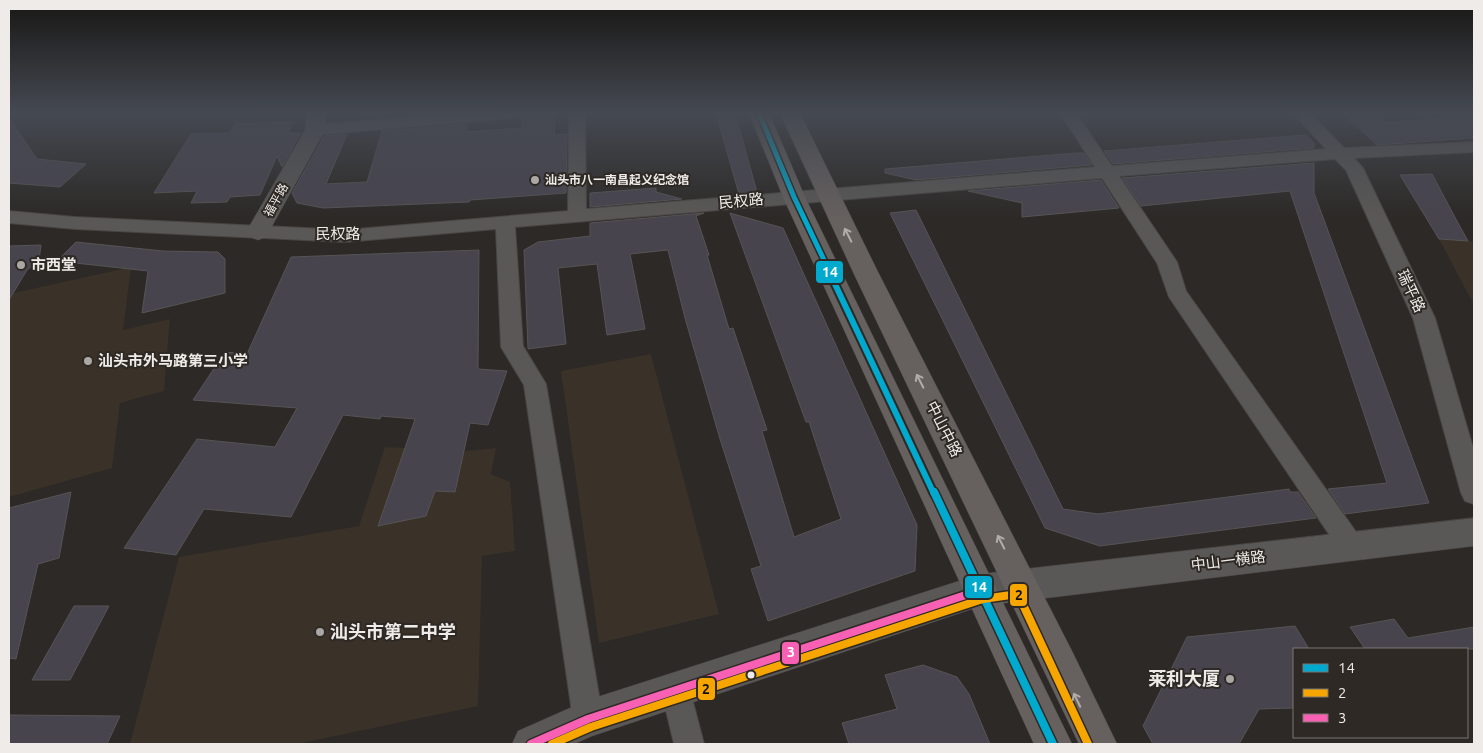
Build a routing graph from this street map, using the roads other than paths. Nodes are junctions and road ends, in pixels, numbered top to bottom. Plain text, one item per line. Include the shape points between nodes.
1 (301, 148) edge
2 (577, 148) edge
3 (774, 148) edge
4 (806, 148) edge
5 (1091, 148) edge
6 (1335, 148) edge
7 (1449, 148) edge
8 (1340, 153) junction
9 (1106, 172) junction
10 (827, 194) junction
11 (794, 197) junction
12 (578, 216) junction
13 (9, 217) edge
14 (505, 222) junction
15 (258, 232) junction
16 (1474, 493) edge
17 (1474, 532) edge
18 (1352, 547) junction
19 (1022, 585) junction
20 (981, 590) junction
21 (676, 690) junction
22 (588, 719) junction
23 (531, 744) edge
24 (689, 744) edge
25 (1053, 744) edge
26 (1098, 744) edge

1 - 15 street, 福平路
2 - 12 street
3 - 11 main road
4 - 10 main road, 中山中路
5 - 9 street
6 - 8 street, 瑞平路
7 - 8 street, 民权路
8 - 9 street, 民权路
8 - 16 street, 瑞平路 via 1354,168 1424,318
9 - 10 street, 民权路
9 - 18 street via 1167,262 1176,292
10 - 11 street, 民权路
19 -> 10 main road, 中山中路
11 - 12 street, 民权路
11 - 20 main road
12 - 14 street, 民权路
13 - 15 street, 民权路
14 - 15 street, 民权路 via 345,236
14 - 22 street via 512,347 535,384
17 - 18 street, 中山一横路
18 - 19 street, 中山一横路
19 - 20 street, 中山一横路
26 -> 19 main road, 中山中路
20 - 21 street, 中山一横路
20 - 25 main road
21 - 22 street, 中山一横路
21 - 24 street
22 - 23 street, 中山一横路

